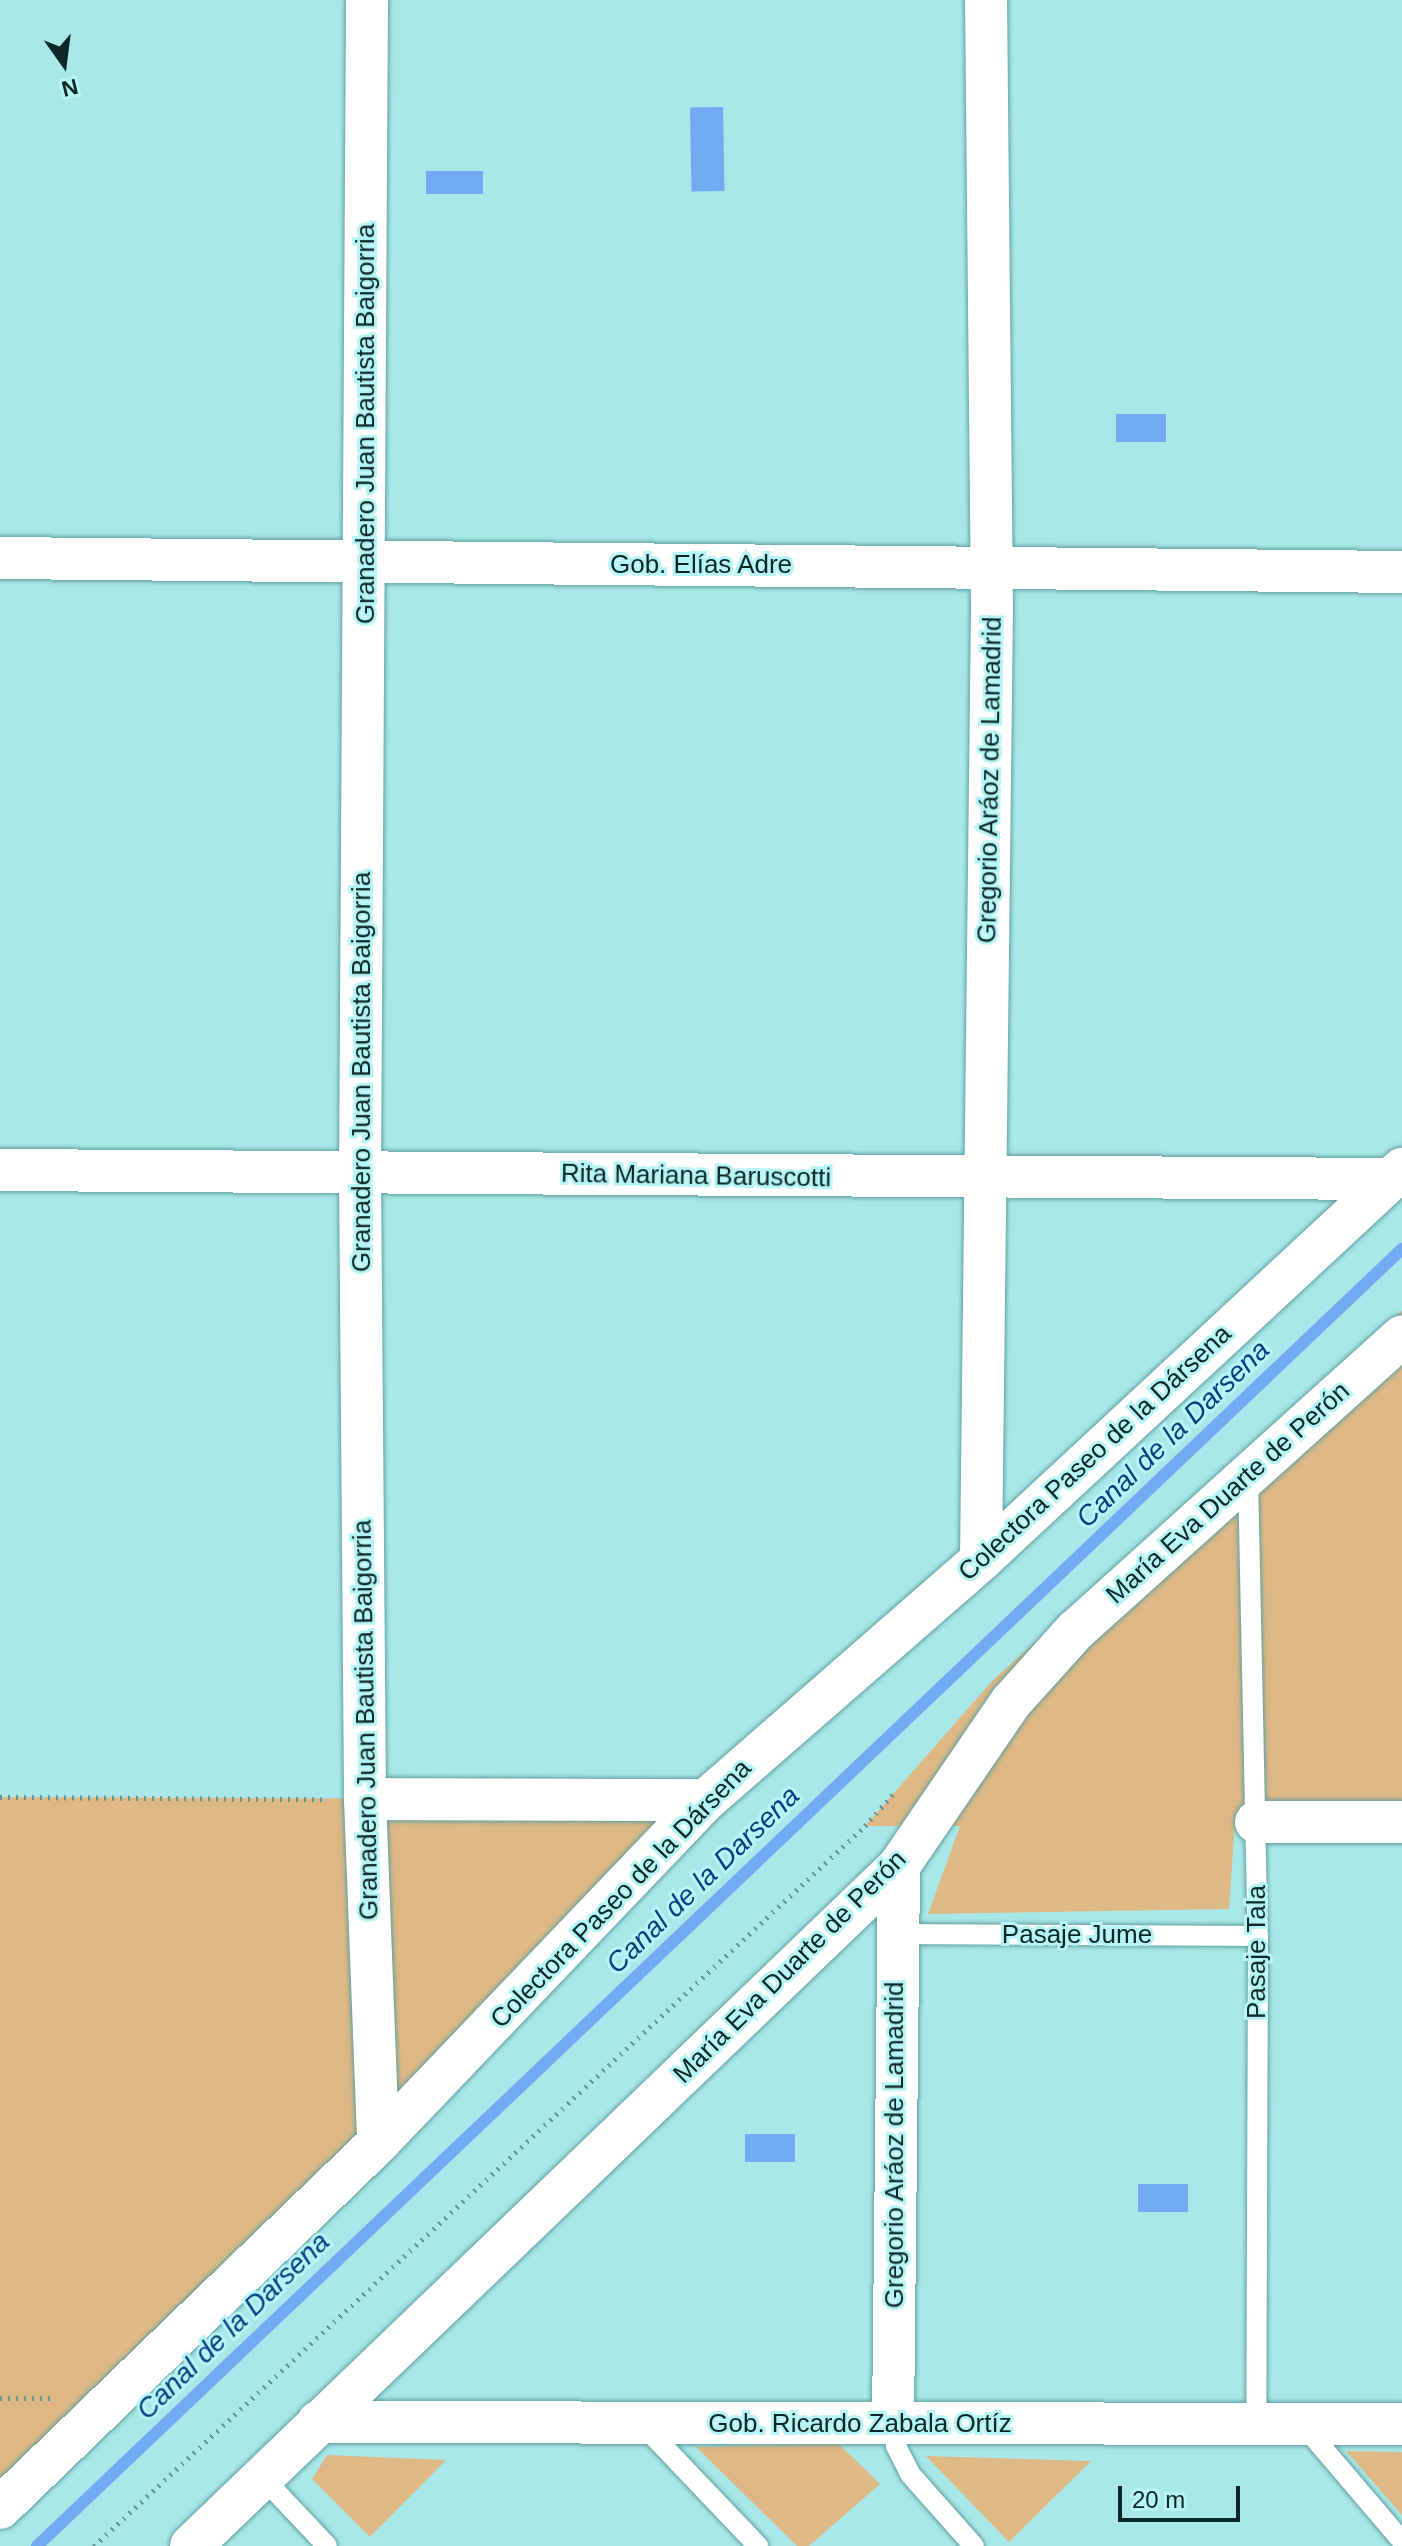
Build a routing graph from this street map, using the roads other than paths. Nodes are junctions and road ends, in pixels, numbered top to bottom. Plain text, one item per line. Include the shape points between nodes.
1 (367, 0) edge
2 (986, 0) edge
3 (0, 558) edge
4 (365, 564) junction
5 (992, 566) junction
6 (1402, 572) edge
7 (0, 1170) edge
8 (360, 1173) junction
9 (1397, 1174) edge
10 (985, 1179) junction
11 (1402, 1337) edge
12 (1248, 1476) junction
13 (981, 1560) junction
14 (365, 1799) junction
15 (706, 1800) junction
16 (1256, 1822) junction
17 (1402, 1822) edge
18 (899, 1866) junction
19 (897, 1934) junction
20 (1258, 1936) junction
21 (378, 2143) junction
22 (318, 2422) junction
23 (641, 2423) junction
24 (893, 2424) junction
25 (1402, 2424) edge
26 (1304, 2426) junction
27 (1256, 2427) junction
28 (263, 2478) junction
29 (0, 2508) edge
30 (1402, 2541) edge
31 (191, 2546) edge
32 (327, 2546) edge
33 (758, 2546) edge
34 (974, 2546) edge

1 - 4 street, Granadero Juan Bautista Baigorria
2 - 5 street, Gregorio Aráoz de Lamadrid
3 - 4 street, Gob. Elías Adre
4 - 5 street, Gob. Elías Adre
4 - 8 street, Granadero Juan Bautista Baigorria
5 - 6 street, Gob. Elías Adre
5 - 10 street, Gregorio Aráoz de Lamadrid
7 - 8 street, Rita Mariana Baruscotti
8 - 10 street, Rita Mariana Baruscotti
8 - 14 street, Granadero Juan Bautista Baigorria
9 - 10 street, Rita Mariana Baruscotti
9 - 13 street, Colectora Paseo de la Dársena
10 - 13 street, Gregorio Aráoz de Lamadrid
11 - 12 street, María Eva Duarte de Perón
12 - 16 lane, Pasaje Tala
12 - 18 street, María Eva Duarte de Perón via 1075,1631 1011,1702
13 - 15 street, Colectora Paseo de la Dársena
14 - 15 street
14 - 21 street, Granadero Juan Bautista Baigorria
15 - 21 street, Colectora Paseo de la Dársena
16 - 17 street
16 - 20 lane, Pasaje Tala
18 - 19 street, Gregorio Aráoz de Lamadrid
18 - 22 street, María Eva Duarte de Perón
19 - 20 lane, Pasaje Jume
19 - 24 street, Gregorio Aráoz de Lamadrid
20 - 27 lane, Pasaje Tala
21 - 29 street, Colectora Paseo de la Dársena
22 - 23 street, Gob. Ricardo Zabala Ortíz
22 - 28 street, María Eva Duarte de Perón
23 - 24 street, Gob. Ricardo Zabala Ortíz
23 - 33 lane
24 - 27 street, Gob. Ricardo Zabala Ortíz
24 - 34 lane via 896,2446 910,2474
25 - 26 street, Gob. Ricardo Zabala Ortíz
26 - 27 street, Gob. Ricardo Zabala Ortíz
26 - 30 lane
28 - 31 street, María Eva Duarte de Perón
28 - 32 lane

